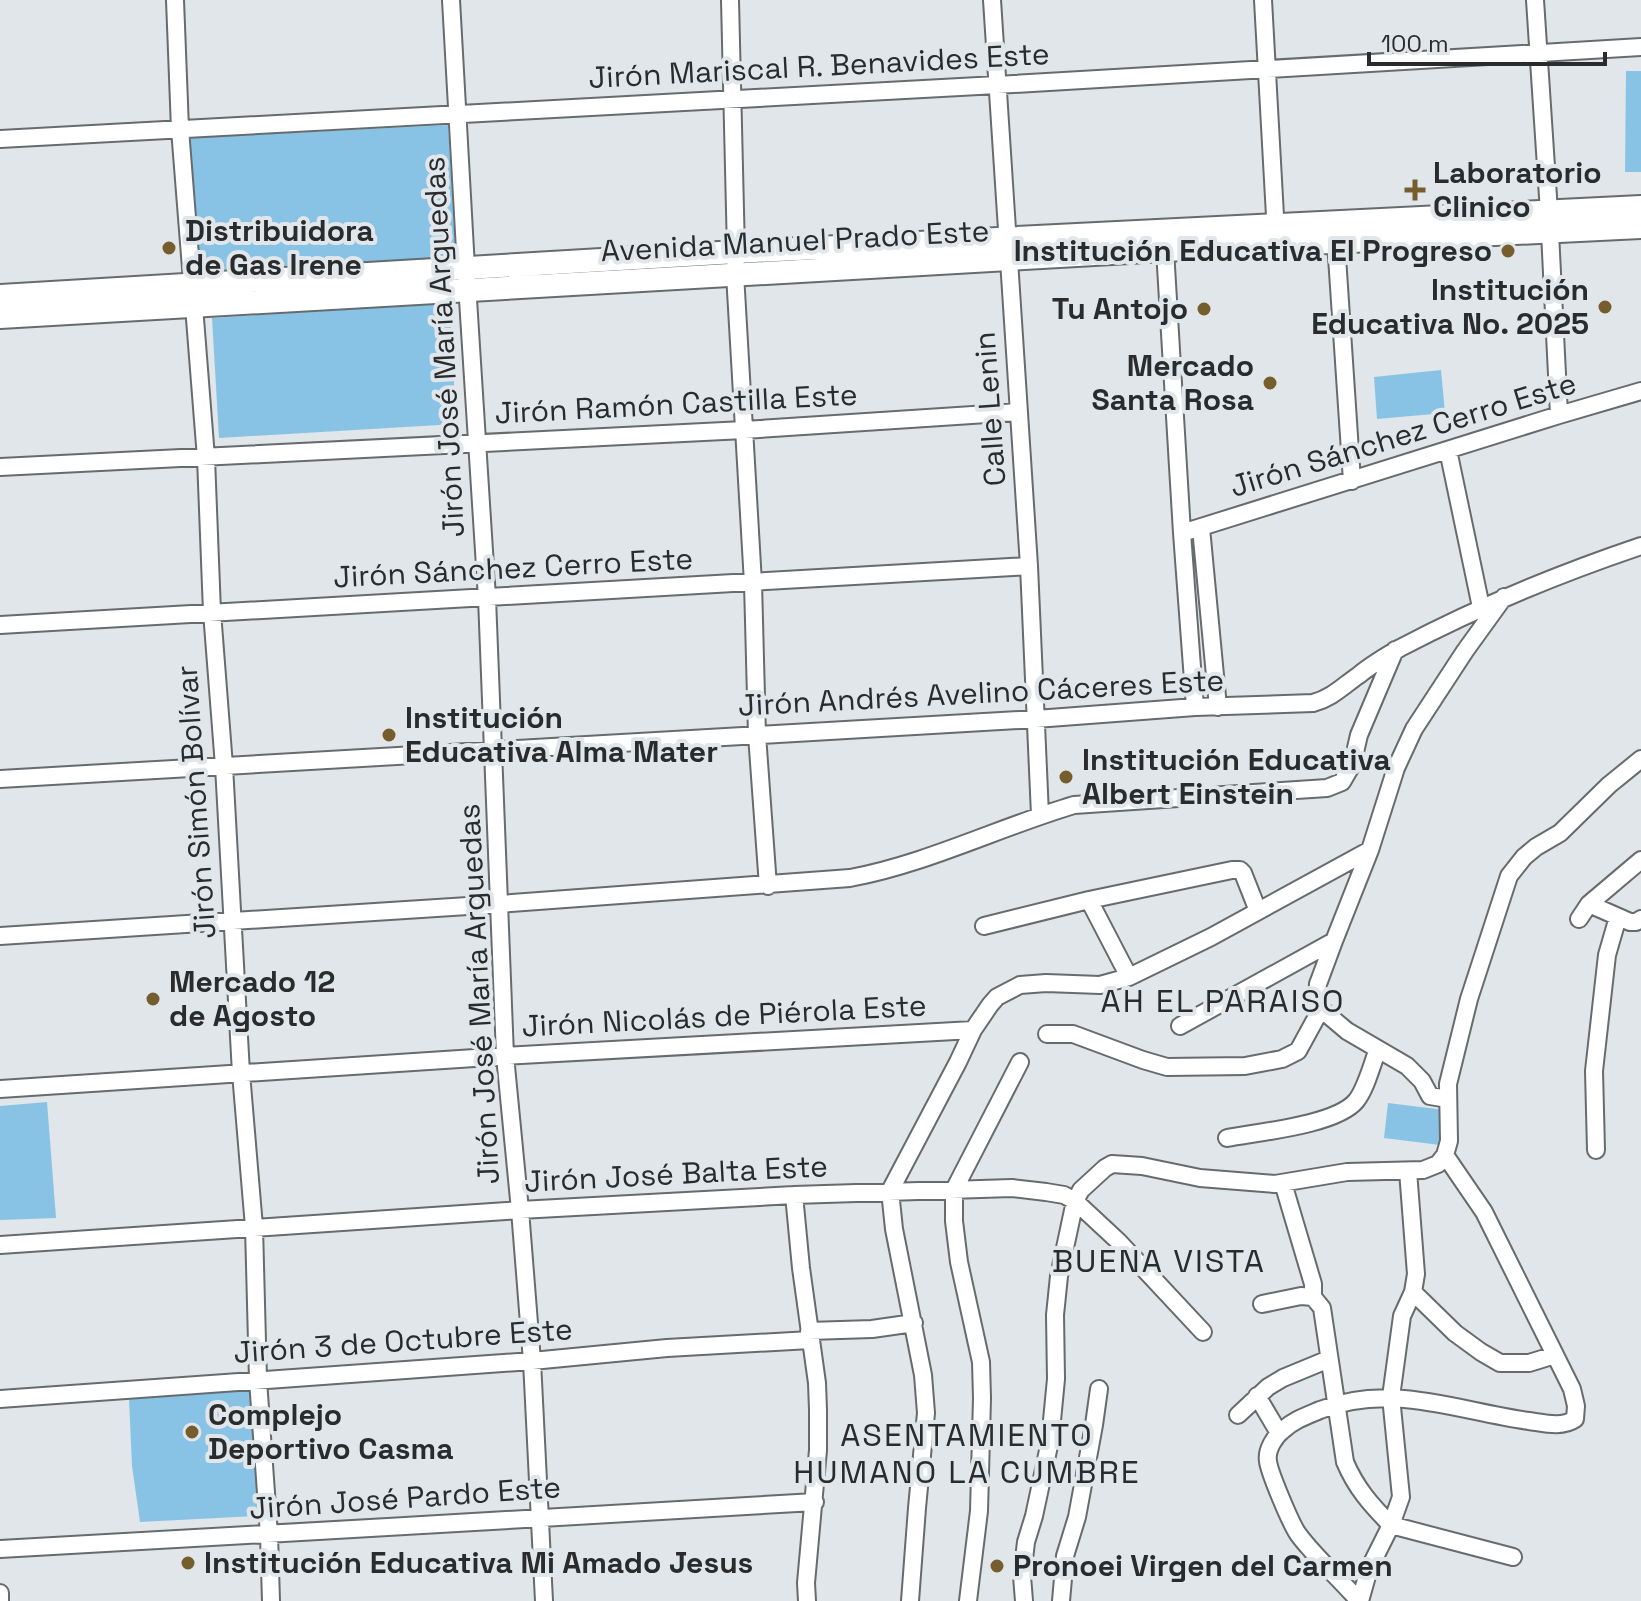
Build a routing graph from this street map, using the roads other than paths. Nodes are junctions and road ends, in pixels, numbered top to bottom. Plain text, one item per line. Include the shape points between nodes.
1 (175, 0) edge
2 (451, 0) edge
3 (730, 0) edge
4 (992, 0) edge
5 (1263, 0) edge
6 (1535, 0) edge
7 (1641, 47) edge
8 (1539, 52) junction
9 (1268, 68) junction
10 (997, 85) junction
11 (732, 99) junction
12 (458, 114) junction
13 (180, 129) junction
14 (0, 139) edge
15 (1641, 207) edge
16 (1550, 222) junction
17 (1641, 227) edge
18 (1276, 235) junction
19 (1336, 242) junction
20 (1008, 248) junction
21 (1165, 250) junction
22 (736, 263) junction
23 (467, 279) junction
24 (193, 295) junction
25 (0, 296) edge
26 (0, 317) edge
27 (1641, 391) edge
28 (1019, 412) junction
29 (1559, 415) junction
30 (744, 430) junction
31 (477, 442) junction
32 (1448, 450) junction
33 (206, 458) junction
34 (0, 467) edge
35 (1352, 481) junction
36 (1201, 528) junction
37 (1182, 533) junction
38 (1641, 546) edge
39 (1029, 566) junction
40 (753, 583) junction
41 (1505, 596) junction
42 (487, 598) junction
43 (1481, 607) junction
44 (212, 612) junction
45 (0, 625) edge
46 (1395, 650) junction
47 (1195, 707) junction
48 (1218, 707) junction
49 (1036, 719) junction
50 (757, 735) junction
51 (493, 750) junction
52 (1641, 759) edge
53 (224, 766) junction
54 (0, 779) edge
55 (1040, 815) junction
56 (1370, 850) junction
57 (1641, 860) edge
58 (768, 886) junction
59 (1089, 900) junction
60 (499, 904) junction
61 (1589, 904) junction
62 (1258, 911) junction
63 (1618, 917) junction
64 (1579, 919) dead end
65 (1641, 919) edge
66 (232, 921) junction
67 (984, 926) dead end
68 (0, 936) edge
69 (1334, 941) junction
70 (1129, 977) junction
71 (1321, 1009) junction
72 (1180, 1026) dead end
73 (973, 1030) junction
74 (1047, 1034) dead end
75 (1378, 1049) junction
76 (505, 1056) junction
77 (1020, 1062) dead end
78 (241, 1073) junction
79 (0, 1089) edge
80 (1448, 1099) junction
81 (1227, 1138) dead end
82 (1596, 1150) dead end
83 (1445, 1155) junction
84 (1408, 1171) junction
85 (1283, 1183) junction
86 (954, 1190) junction
87 (890, 1191) junction
88 (794, 1195) junction
89 (1075, 1201) junction
90 (520, 1210) junction
91 (254, 1227) junction
92 (0, 1245) edge
93 (1413, 1292) junction
94 (1313, 1297) junction
95 (1262, 1304) dead end
96 (914, 1323) junction
97 (1203, 1332) dead end
98 (810, 1336) junction
99 (1555, 1355) junction
100 (1329, 1359) junction
101 (532, 1361) junction
102 (258, 1380) junction
103 (1099, 1389) dead end
104 (1257, 1396) junction
105 (1391, 1397) junction
106 (0, 1399) edge
107 (1336, 1404) junction
108 (1238, 1415) dead end
109 (1279, 1433) junction
110 (815, 1502) junction
111 (539, 1517) junction
112 (1391, 1525) junction
113 (269, 1535) junction
114 (0, 1549) edge
115 (1513, 1557) dead end
116 (0, 1593) edge
117 (0, 1601) edge
118 (271, 1601) edge
119 (544, 1601) edge
120 (807, 1601) edge
121 (910, 1601) edge
122 (968, 1601) edge
123 (1024, 1601) edge
124 (1061, 1601) edge
125 (1360, 1601) edge

1 - 13 street, Jirón Simón Bolívar
2 - 12 street, Jirón José María Arguedas
3 - 11 street
4 - 10 street, Calle Lenin
5 - 9 street
6 - 8 street
7 - 8 street, Jirón Mariscal R. Benavides Este
8 - 9 street, Jirón Mariscal R. Benavides Este
8 - 16 street
9 - 10 street, Jirón Mariscal R. Benavides Este
9 - 18 street
10 - 11 street, Jirón Mariscal R. Benavides Este
10 - 20 street, Calle Lenin
11 - 12 street, Jirón Mariscal R. Benavides Este
11 - 22 street
12 - 13 street, Jirón Mariscal R. Benavides Este
12 - 23 street, Jirón José María Arguedas
13 - 14 street, Jirón Mariscal R. Benavides Este
13 - 24 street, Jirón Simón Bolívar
15 - 16 street, Avenida Manuel Prado Este
16 - 17 street, Avenida Manuel Prado Este
16 - 18 street, Avenida Manuel Prado Este
16 - 19 street, Avenida Manuel Prado Este
16 - 29 street
18 - 19 street, Avenida Manuel Prado Este
18 - 20 street, Avenida Manuel Prado Este
18 - 21 street, Avenida Manuel Prado Este
19 - 35 street
20 - 21 street, Avenida Manuel Prado Este
20 - 22 street, Avenida Manuel Prado Este
20 - 28 street, Calle Lenin
21 - 37 street
22 - 23 street, Avenida Manuel Prado Este
22 - 30 street
23 - 24 street, Avenida Manuel Prado Este
23 - 31 street, Jirón José María Arguedas
24 - 25 street, Avenida Manuel Prado Este
24 - 26 street, Avenida Manuel Prado Este
24 - 33 street, Jirón Simón Bolívar
27 - 29 street, Jirón Sánchez Cerro Este
28 - 30 street, Jirón Ramón Castilla Este
28 - 39 street, Calle Lenin
29 - 32 street, Jirón Sánchez Cerro Este
30 - 31 street, Jirón Ramón Castilla Este
30 - 40 street
31 - 33 street, Jirón Ramón Castilla Este
31 - 42 street, Jirón José María Arguedas
32 - 35 street, Jirón Sánchez Cerro Este
32 - 43 street
33 - 34 street, Jirón Ramón Castilla Este
33 - 44 street, Jirón Simón Bolívar
35 - 36 street, Jirón Sánchez Cerro Este
36 - 37 street, Jirón Sánchez Cerro Este
36 - 48 street
37 - 47 street
38 - 41 street, Jirón Andrés Avelino Cáceres Este
39 - 40 street, Jirón Sánchez Cerro Este
39 - 49 street, Calle Lenin
40 - 42 street, Jirón Sánchez Cerro Este
40 - 50 street
41 - 43 street, Jirón Andrés Avelino Cáceres Este
41 - 56 street via 1414,729
42 - 44 street, Jirón Sánchez Cerro Este
42 - 51 street, Jirón José María Arguedas
43 - 46 street, Jirón Andrés Avelino Cáceres Este
44 - 45 street, Jirón Sánchez Cerro Este
44 - 53 street, Jirón Simón Bolívar
46 - 48 street, Jirón Andrés Avelino Cáceres Este via 1326,700
46 - 55 street via 1342,782 1327,788 1074,805
47 - 48 street, Jirón Andrés Avelino Cáceres Este
47 - 49 street, Jirón Andrés Avelino Cáceres Este
49 - 50 street, Jirón Andrés Avelino Cáceres Este
49 - 55 street, Calle Lenin
50 - 51 street, Jirón Andrés Avelino Cáceres Este
50 - 58 street
51 - 53 street, Jirón Andrés Avelino Cáceres Este
51 - 60 street, Jirón José María Arguedas
52 - 80 street via 1560,833 1524,857 1509,876 1469,999
53 - 54 street, Jirón Andrés Avelino Cáceres Este
53 - 66 street, Jirón Simón Bolívar
55 - 58 street via 874,873
56 - 62 street
56 - 69 street
57 - 61 street
58 - 60 street
59 - 62 street via 1240,870
59 - 67 street
59 - 70 street
60 - 66 street
60 - 76 street, Jirón José María Arguedas
61 - 63 street
61 - 64 street
62 - 70 street
63 - 65 street
63 - 82 street via 1607,955 1594,1071
66 - 68 street
66 - 78 street, Jirón Simón Bolívar
69 - 71 street via 1318,984
69 - 72 street
70 - 73 street via 1100,985 1020,985 997,997
71 - 74 street via 1298,1051 1245,1066 1167,1067 1073,1034
71 - 75 street
73 - 76 street, Jirón Nicolás de Piérola Este
73 - 87 street
75 - 80 street via 1407,1066 1430,1096
75 - 81 street via 1358,1099 1345,1111
76 - 78 street, Jirón Nicolás de Piérola Este
76 - 90 street, Jirón José María Arguedas
77 - 86 street
78 - 79 street, Jirón Nicolás de Piérola Este
78 - 91 street, Jirón Simón Bolívar
80 - 83 street
83 - 84 street via 1438,1164
83 - 99 street via 1484,1212
84 - 85 street via 1347,1172
84 - 93 street
85 - 89 street via 1200,1178 1112,1164
85 - 94 street
86 - 87 street, Jirón José Balta Este
86 - 89 street, Jirón José Balta Este via 1012,1188
86 - 122 street via 959,1262 981,1362 979,1511
87 - 88 street, Jirón José Balta Este
87 - 96 street
88 - 90 street, Jirón José Balta Este
88 - 98 street
89 - 97 street, Jirón José Balta Este
89 - 123 street via 1059,1276 1050,1441 1026,1542
90 - 91 street, Jirón José Balta Este
90 - 101 street, Jirón José María Arguedas
91 - 92 street, Jirón José Balta Este
91 - 102 street, Jirón Simón Bolívar
93 - 99 street via 1455,1333 1500,1363 1529,1363
93 - 105 street via 1402,1316
94 - 95 street
94 - 100 street via 1322,1308
96 - 98 street, Jirón 3 de Octubre Este
96 - 121 street via 926,1413
98 - 101 street, Jirón 3 de Octubre Este
98 - 110 street via 818,1410
99 - 105 street via 1576,1406 1575,1419 1568,1423
100 - 104 street via 1283,1378
100 - 107 street
101 - 102 street, Jirón 3 de Octubre Este
101 - 111 street, Jirón José María Arguedas
102 - 106 street, Jirón 3 de Octubre Este
102 - 113 street, Jirón Simón Bolívar
103 - 124 street via 1065,1556
104 - 108 street
104 - 109 street
105 - 107 street
105 - 112 street via 1401,1497
107 - 109 street via 1293,1421
107 - 112 street via 1353,1481
109 - 125 street via 1267,1459 1297,1532
110 - 111 street, Jirón José Pardo Este
110 - 120 street
111 - 113 street, Jirón José Pardo Este
111 - 119 street, Jirón José María Arguedas
112 - 115 street
112 - 125 street
113 - 114 street, Jirón José Pardo Este
113 - 118 street, Jirón Simón Bolívar
116 - 117 street

